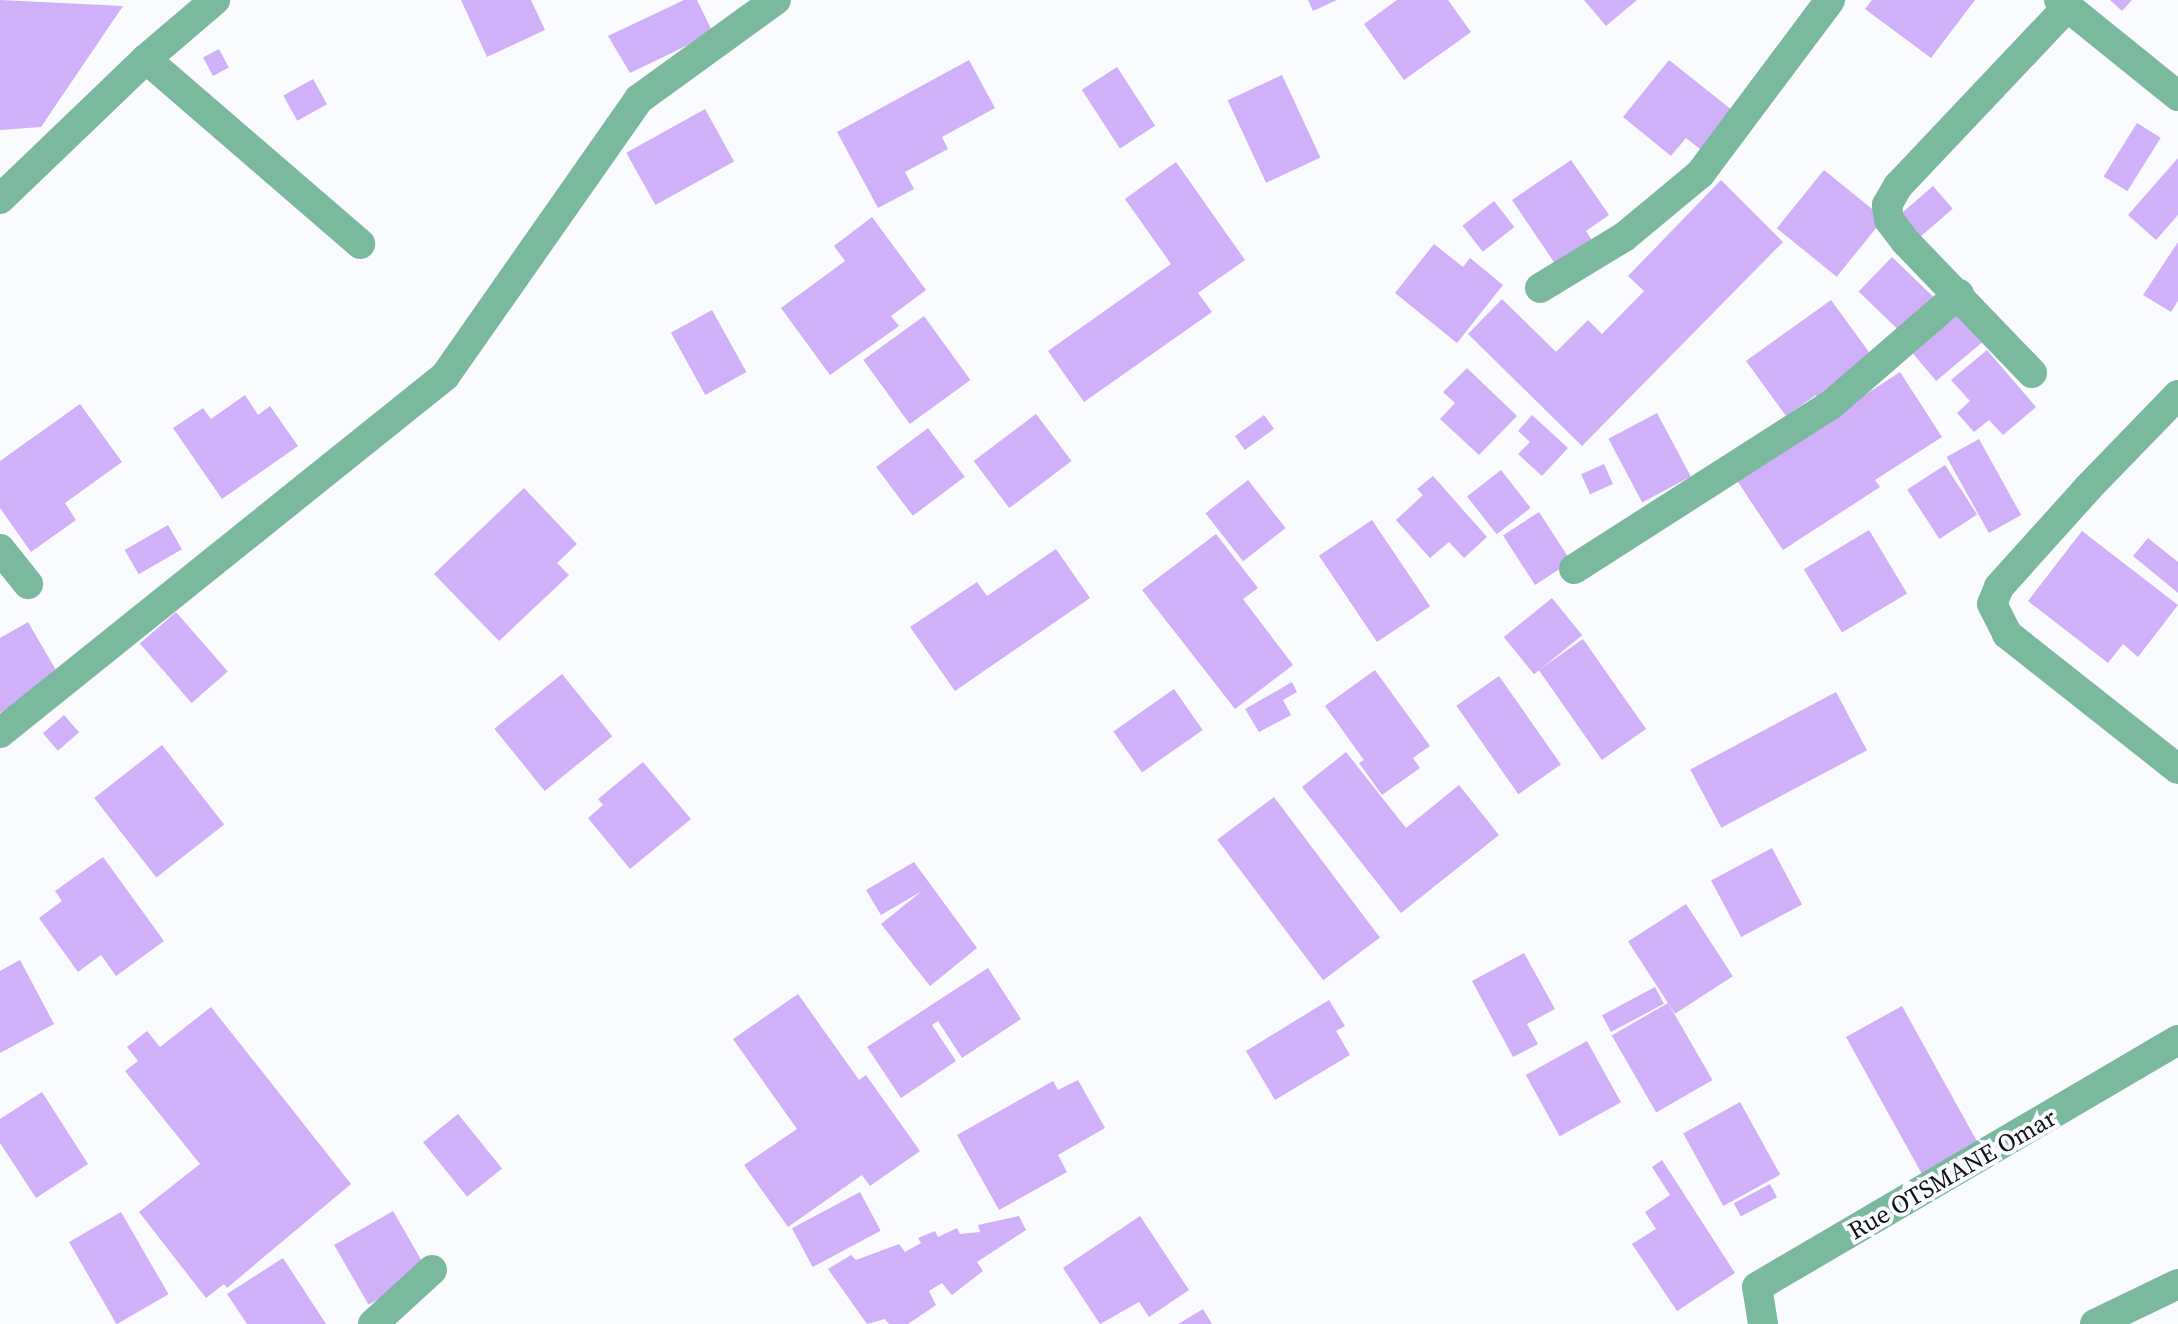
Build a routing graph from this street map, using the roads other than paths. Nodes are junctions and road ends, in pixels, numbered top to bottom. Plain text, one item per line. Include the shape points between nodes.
1 (216, 0) edge
2 (776, 0) edge
3 (1830, 0) edge
4 (2063, 4) edge
5 (146, 58) junction
6 (2178, 96) edge
7 (0, 199) edge
8 (360, 244) dead end
9 (1540, 288) dead end
10 (1959, 294) junction
11 (2032, 373) dead end
12 (2178, 395) edge
13 (0, 549) edge
14 (1574, 569) dead end
15 (28, 584) dead end
16 (0, 733) edge
17 (2178, 769) edge
18 (2178, 1040) edge
19 (432, 1270) dead end
20 (2178, 1284) edge
21 (373, 1324) edge
22 (1763, 1324) edge
23 (2094, 1324) edge

1 - 5 street
2 - 16 street via 639,100 445,376
3 - 9 street via 1700,174 1624,237
4 - 6 street
4 - 10 street via 1887,204 1889,220 1905,241
5 - 7 street
5 - 8 street
10 - 11 street
10 - 14 street via 1832,404
12 - 17 street via 1999,587 1992,604 2007,634
13 - 15 street
18 - 22 street, Rue OTSMANE Omar via 1757,1287
19 - 21 street
20 - 23 street

